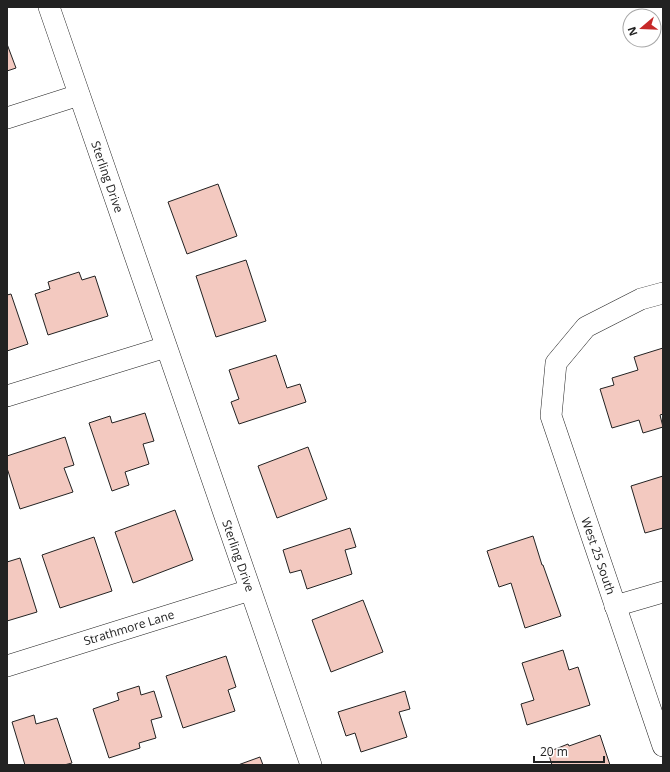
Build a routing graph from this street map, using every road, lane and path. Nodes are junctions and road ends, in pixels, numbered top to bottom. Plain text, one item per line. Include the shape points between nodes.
1 (49, 7) edge
2 (79, 95) junction
3 (7, 118) edge
4 (663, 293) edge
5 (166, 347) junction
6 (7, 396) edge
7 (250, 590) junction
8 (663, 592) edge
9 (615, 606) junction
10 (7, 666) edge
11 (663, 746) edge
12 (311, 765) edge

1 - 2 street, Sterling Drive
2 - 3 street
2 - 5 street, Sterling Drive
4 - 9 street, West 25 South via 641,299 586,327 556,363 551,416
5 - 6 street
5 - 7 street, Sterling Drive
7 - 10 street, Strathmore Lane
7 - 12 street, Sterling Drive
8 - 9 street
9 - 11 street, West 25 South

